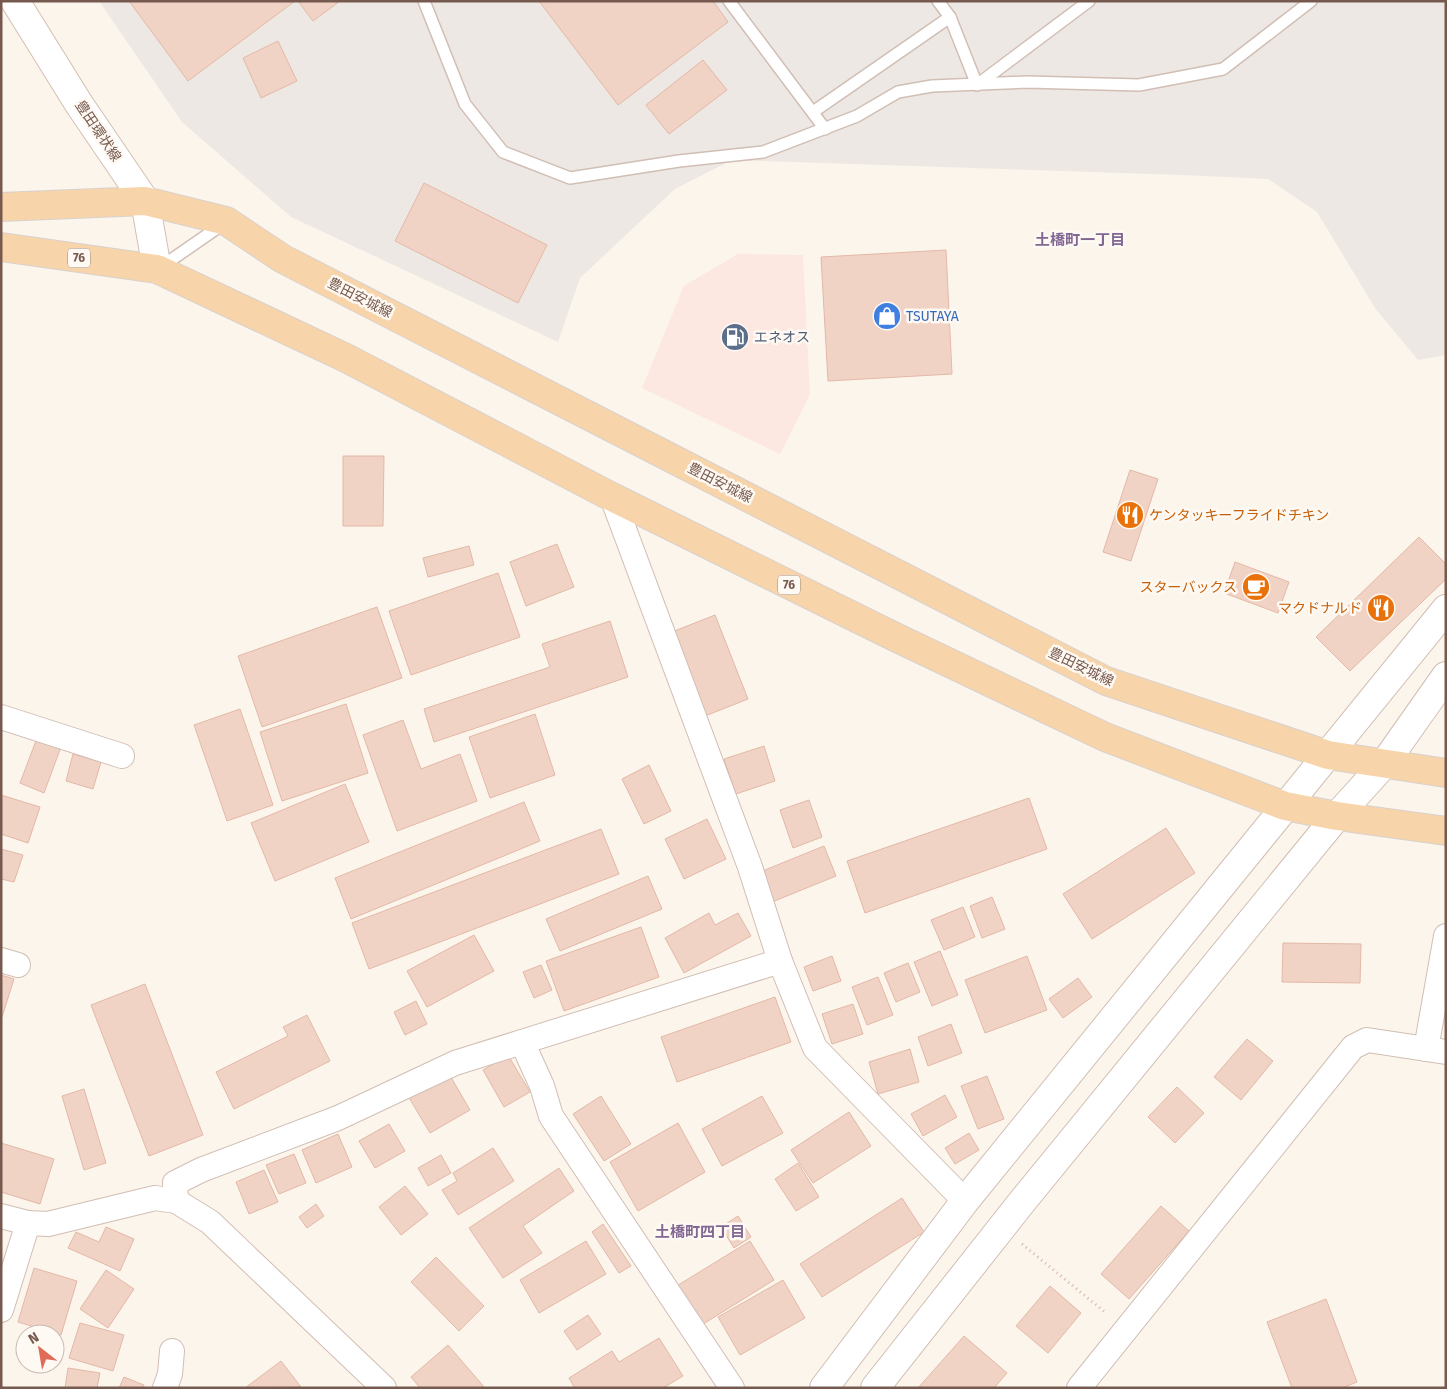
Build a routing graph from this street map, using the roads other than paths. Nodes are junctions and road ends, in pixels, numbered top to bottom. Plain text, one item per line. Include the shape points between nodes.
1 (16, 1) edge
2 (424, 1) edge
3 (729, 1) edge
4 (938, 1) edge
5 (1089, 1) edge
6 (1311, 1) edge
7 (950, 17) junction
8 (978, 85) junction
9 (813, 112) junction
10 (826, 128) junction
11 (145, 201) junction
12 (1, 207) edge
13 (226, 221) junction
14 (1, 246) edge
15 (157, 269) junction
16 (612, 497) junction
17 (1446, 609) edge
18 (1446, 676) edge
19 (1, 717) edge
20 (1328, 755) junction
21 (122, 756) dead end
22 (1384, 764) junction
23 (1446, 773) edge
24 (1285, 806) junction
25 (1337, 816) junction
26 (1446, 831) edge
27 (1446, 936) edge
28 (780, 962) junction
29 (522, 1042) junction
30 (1436, 1050) edge
31 (176, 1201) junction
32 (965, 1201) junction
33 (1, 1216) edge
34 (28, 1224) junction
35 (1, 1310) edge
36 (172, 1351) dead end
37 (165, 1388) edge
38 (384, 1388) edge
39 (732, 1388) edge
40 (824, 1388) edge
41 (874, 1388) edge
42 (1079, 1388) edge

1 - 11 street, 豊田環状線 via 79,104
2 - 10 lane via 465,104 503,152 570,178 763,152
3 - 9 lane
4 - 7 lane
5 - 8 lane
6 - 8 lane via 1223,69 1139,85 1027,82
7 - 8 lane
7 - 9 lane
8 - 10 lane via 932,86 898,92 857,116
9 - 10 lane
11 - 12 main road, 豊田安城線
11 - 13 main road, 豊田安城線
11 - 15 street, 豊田環状線
13 - 15 lane
13 - 20 main road, 豊田安城線 via 283,259 1106,681
14 - 15 main road, 76
15 - 16 main road, 76 via 346,358
16 - 24 main road, 76 via 1105,737
16 - 28 street via 750,867
17 - 20 street
18 - 22 street
19 - 21 street
20 - 22 main road, 豊田安城線
20 - 24 street
22 - 23 main road, 豊田安城線
22 - 25 street
24 - 25 main road, 76
24 - 32 street
25 - 26 main road, 76
25 - 41 street
27 - 30 street
28 - 29 street
28 - 32 street via 815,1048
29 - 31 street via 455,1063 338,1118 200,1170 175,1183
29 - 39 street via 542,1086 551,1116
30 - 42 street via 1367,1040 1353,1047
31 - 34 street via 156,1198 48,1224
31 - 38 street via 210,1222
32 - 40 street
33 - 34 street
34 - 35 street
36 - 37 street

